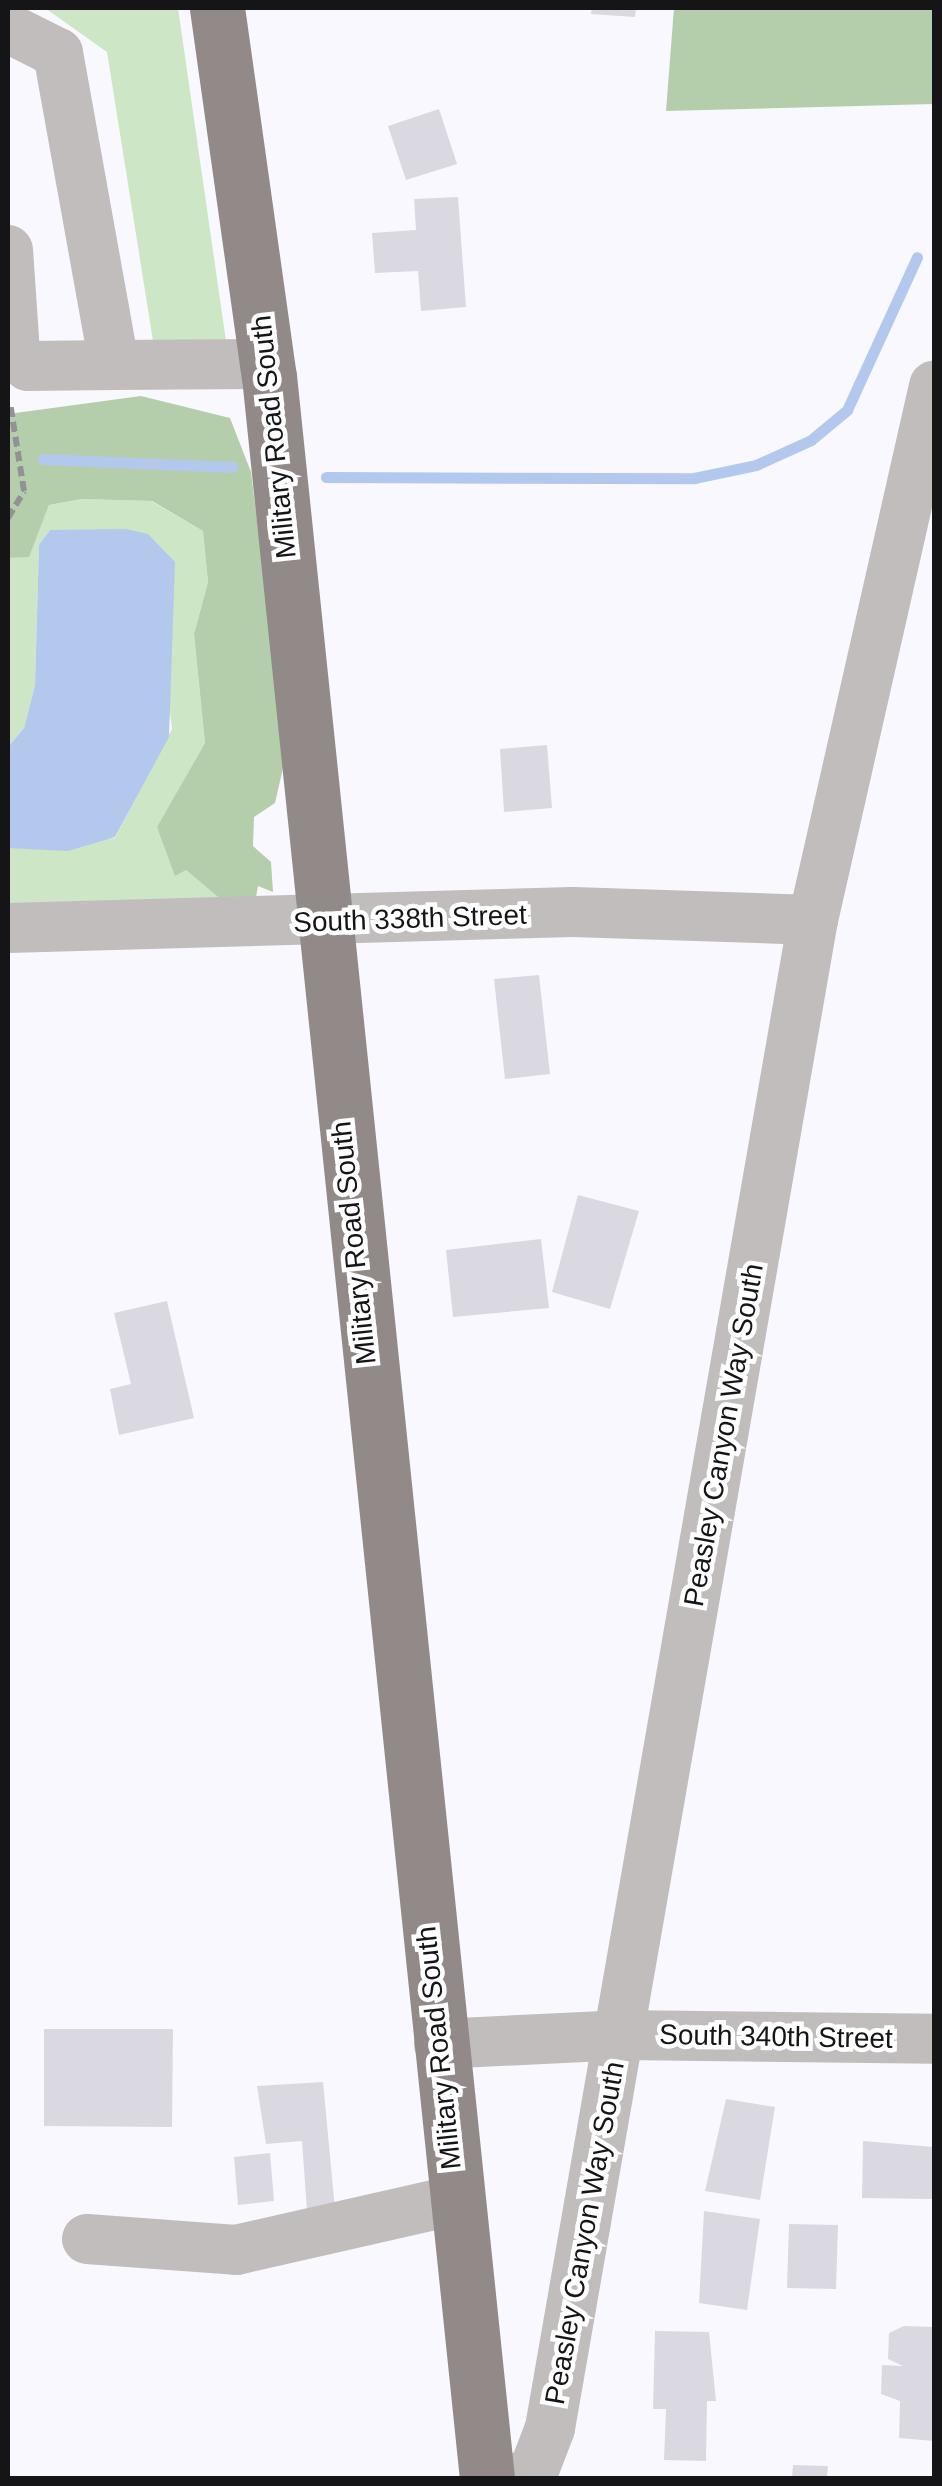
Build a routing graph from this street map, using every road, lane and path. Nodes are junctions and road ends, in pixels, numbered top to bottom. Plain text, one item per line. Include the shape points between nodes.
1 (217, 8) edge
2 (8, 28) edge
3 (8, 250) edge
4 (114, 364) junction
5 (268, 364) junction
6 (28, 366) junction
7 (930, 412) edge
8 (8, 518) edge
9 (813, 920) junction
10 (321, 924) junction
11 (8, 928) edge
12 (620, 2035) junction
13 (934, 2039) edge
14 (438, 2044) junction
15 (456, 2200) junction
16 (87, 2239) dead end
17 (487, 2478) edge
18 (519, 2478) edge

1 - 5 main road, Military Road South
2 - 4 street via 58,54
3 - 6 street via 16,352
4 - 5 street
4 - 6 street
5 - 10 main road, Military Road South
6 - 8 path via 8,406 24,492
7 - 9 street, Peasley Canyon Way South
9 - 10 street, South 338th Street via 573,912
9 - 12 street, Peasley Canyon Way South
10 - 11 street, South 338th Street
10 - 14 main road, Military Road South
12 - 13 street, South 340th Street
12 - 14 street, South 340th Street
12 - 18 street, Peasley Canyon Way South via 547,2440
14 - 15 main road, Military Road South
15 - 16 street via 382,2224 236,2250
15 - 17 main road, Military Road South

